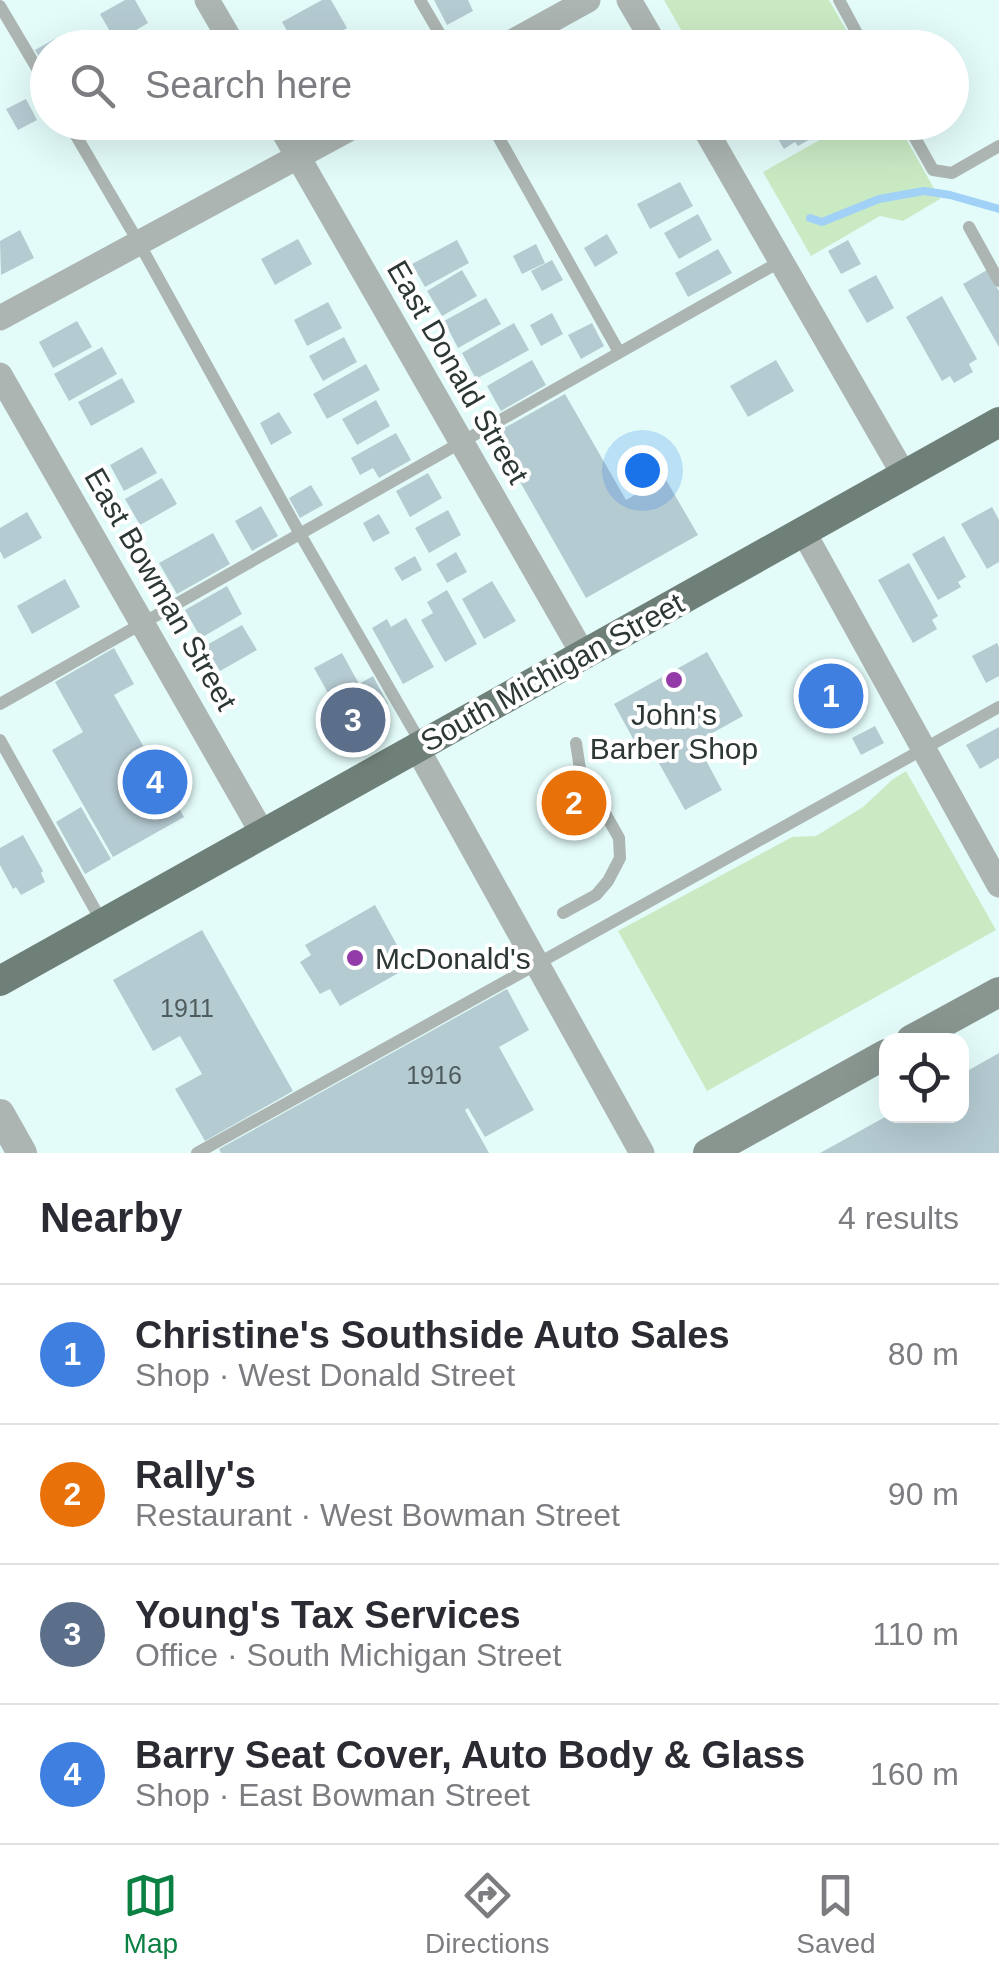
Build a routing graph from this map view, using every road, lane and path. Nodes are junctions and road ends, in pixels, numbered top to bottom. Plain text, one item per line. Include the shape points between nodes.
1 (208, 0) edge
2 (420, 0) edge
3 (588, 0) edge
4 (630, 0) edge
5 (839, 0) edge
6 (0, 6) edge
7 (225, 30) edge
8 (438, 30) edge
9 (533, 30) edge
10 (647, 30) edge
11 (855, 30) edge
12 (30, 57) edge
13 (78, 140) edge
14 (288, 140) edge
15 (330, 140) edge
16 (500, 140) edge
17 (711, 140) edge
18 (916, 140) edge
19 (999, 146) edge
20 (297, 158) junction
21 (969, 227) dead end
22 (138, 243) junction
23 (781, 261) junction
24 (999, 280) edge
25 (0, 318) edge
26 (619, 352) junction
27 (0, 374) edge
28 (999, 422) edge
29 (462, 444) junction
30 (904, 475) junction
31 (803, 531) junction
32 (300, 534) junction
33 (143, 623) junction
34 (582, 654) junction
35 (0, 704) edge
36 (999, 707) edge
37 (0, 740) edge
38 (576, 743) dead end
39 (420, 746) junction
40 (923, 749) junction
41 (264, 836) junction
42 (999, 885) edge
43 (563, 913) dead end
44 (103, 924) junction
45 (538, 964) junction
46 (0, 981) edge
47 (999, 992) edge
48 (924, 1033) edge
49 (879, 1058) edge
50 (0, 1114) edge
51 (22, 1153) edge
52 (196, 1153) edge
53 (642, 1153) edge
54 (708, 1153) edge

1 - 7 street
2 - 8 lane
3 - 9 street
4 - 10 street
5 - 11 lane
6 - 12 lane
13 - 22 lane
14 - 20 street, East Donald Street
15 - 20 street
16 - 26 lane
17 - 23 street
18 - 19 lane via 933,170 952,173
20 - 22 street
20 - 29 street, East Donald Street
21 - 24 lane
22 - 25 street
22 - 32 lane
23 - 26 lane
23 - 30 street
26 - 29 lane
27 - 33 street, East Bowman Street
28 - 30 main road, South Michigan Street
29 - 32 lane
29 - 34 street, East Donald Street
30 - 31 main road, South Michigan Street
31 - 34 main road, South Michigan Street
31 - 40 street
32 - 33 lane
32 - 39 lane
33 - 35 lane
33 - 41 street, East Bowman Street
34 - 39 main road, South Michigan Street
36 - 40 lane
37 - 44 lane
38 - 43 lane via 580,769 619,838 620,858 596,894
39 - 41 main road, South Michigan Street
39 - 45 street
40 - 42 street
40 - 45 lane
41 - 44 main road, South Michigan Street
44 - 46 main road, South Michigan Street
45 - 52 lane
45 - 53 street
47 - 48 main road
49 - 54 main road
50 - 51 street

